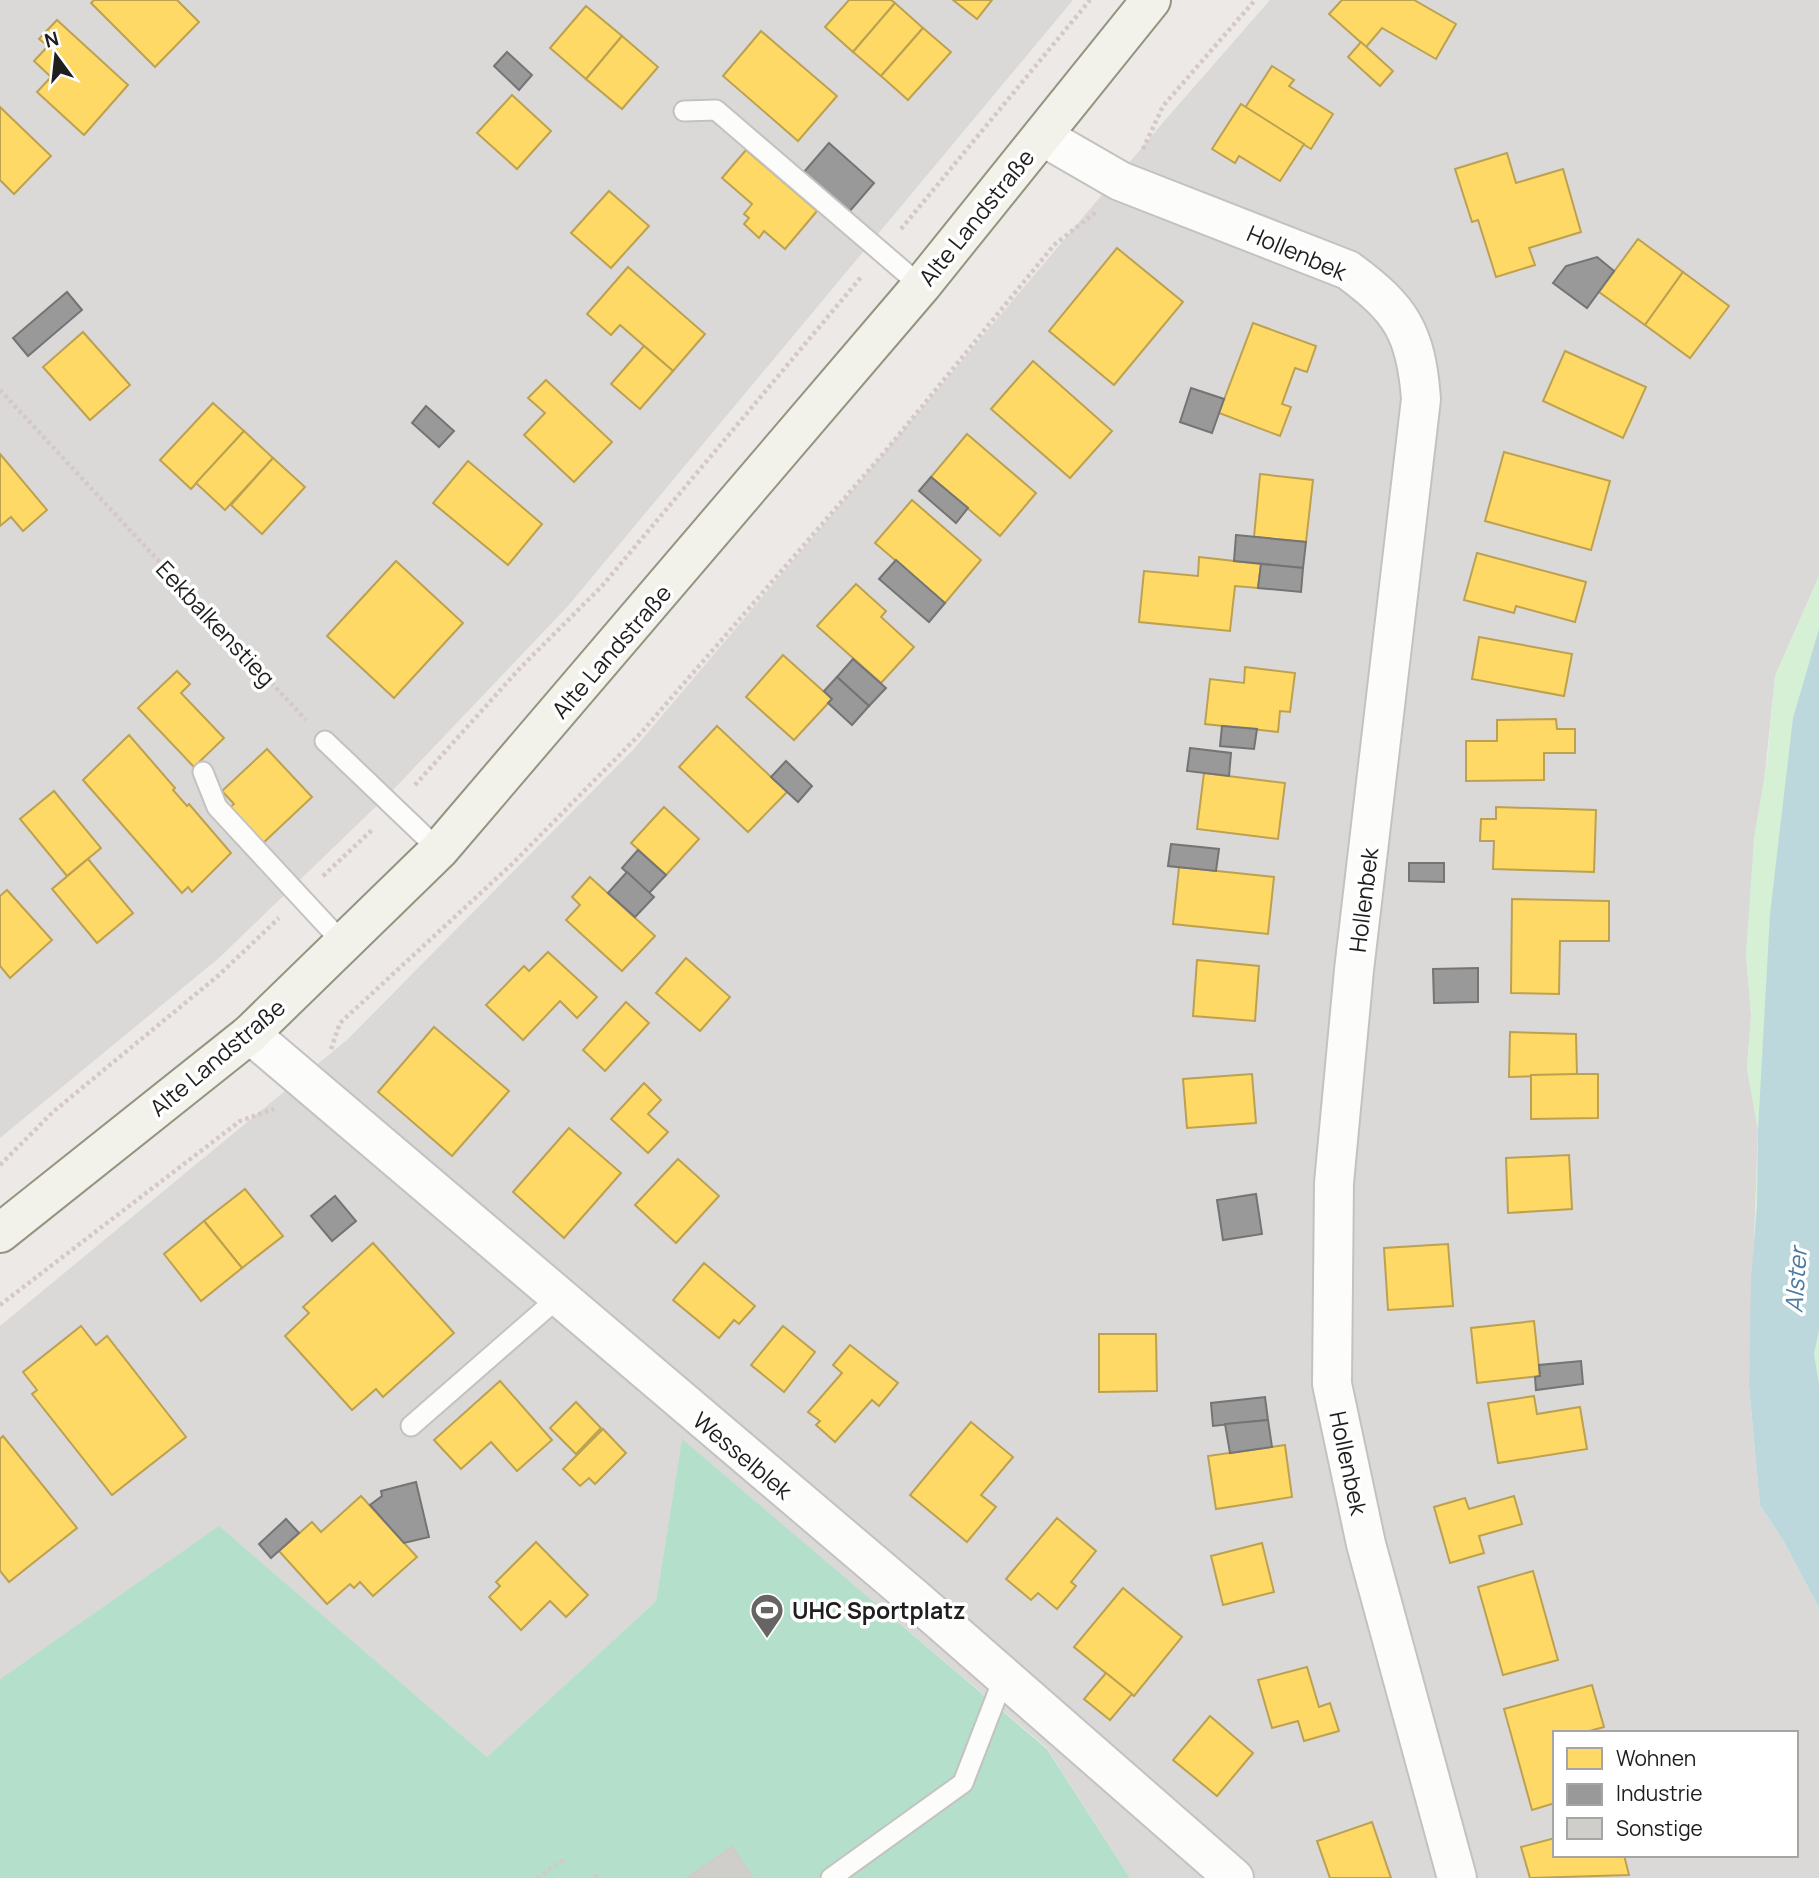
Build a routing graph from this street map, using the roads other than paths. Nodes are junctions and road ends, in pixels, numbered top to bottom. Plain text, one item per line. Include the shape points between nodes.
1 (1151, 0) edge
2 (684, 111) dead end
3 (1042, 136) junction
4 (921, 286) junction
5 (325, 741) road end
6 (203, 772) dead end
7 (439, 850) junction
8 (343, 943) junction
9 (250, 1034) junction
10 (0, 1233) edge
11 (559, 1297) junction
12 (411, 1426) dead end
13 (1004, 1677) junction
14 (831, 1878) edge
15 (1234, 1878) edge
16 (1457, 1878) edge

1 - 3 main road, Alte Landstraße
2 - 4 lane via 716,110
3 - 4 main road, Alte Landstraße
3 - 16 street, Hollenbek via 1120,181 1348,270 1380,293 1405,324 1419,364 1421,399 1354,970 1334,1183 1332,1384 1366,1544
4 - 7 main road, Alte Landstraße
5 - 7 lane
6 - 8 lane via 217,807
7 - 8 main road, Alte Landstraße
8 - 9 main road, Alte Landstraße
9 - 10 main road, Alte Landstraße
9 - 11 street, Wesselblek
11 - 12 lane
11 - 13 street, Wesselblek
13 - 14 lane via 962,1783
13 - 15 street, Wesselblek

